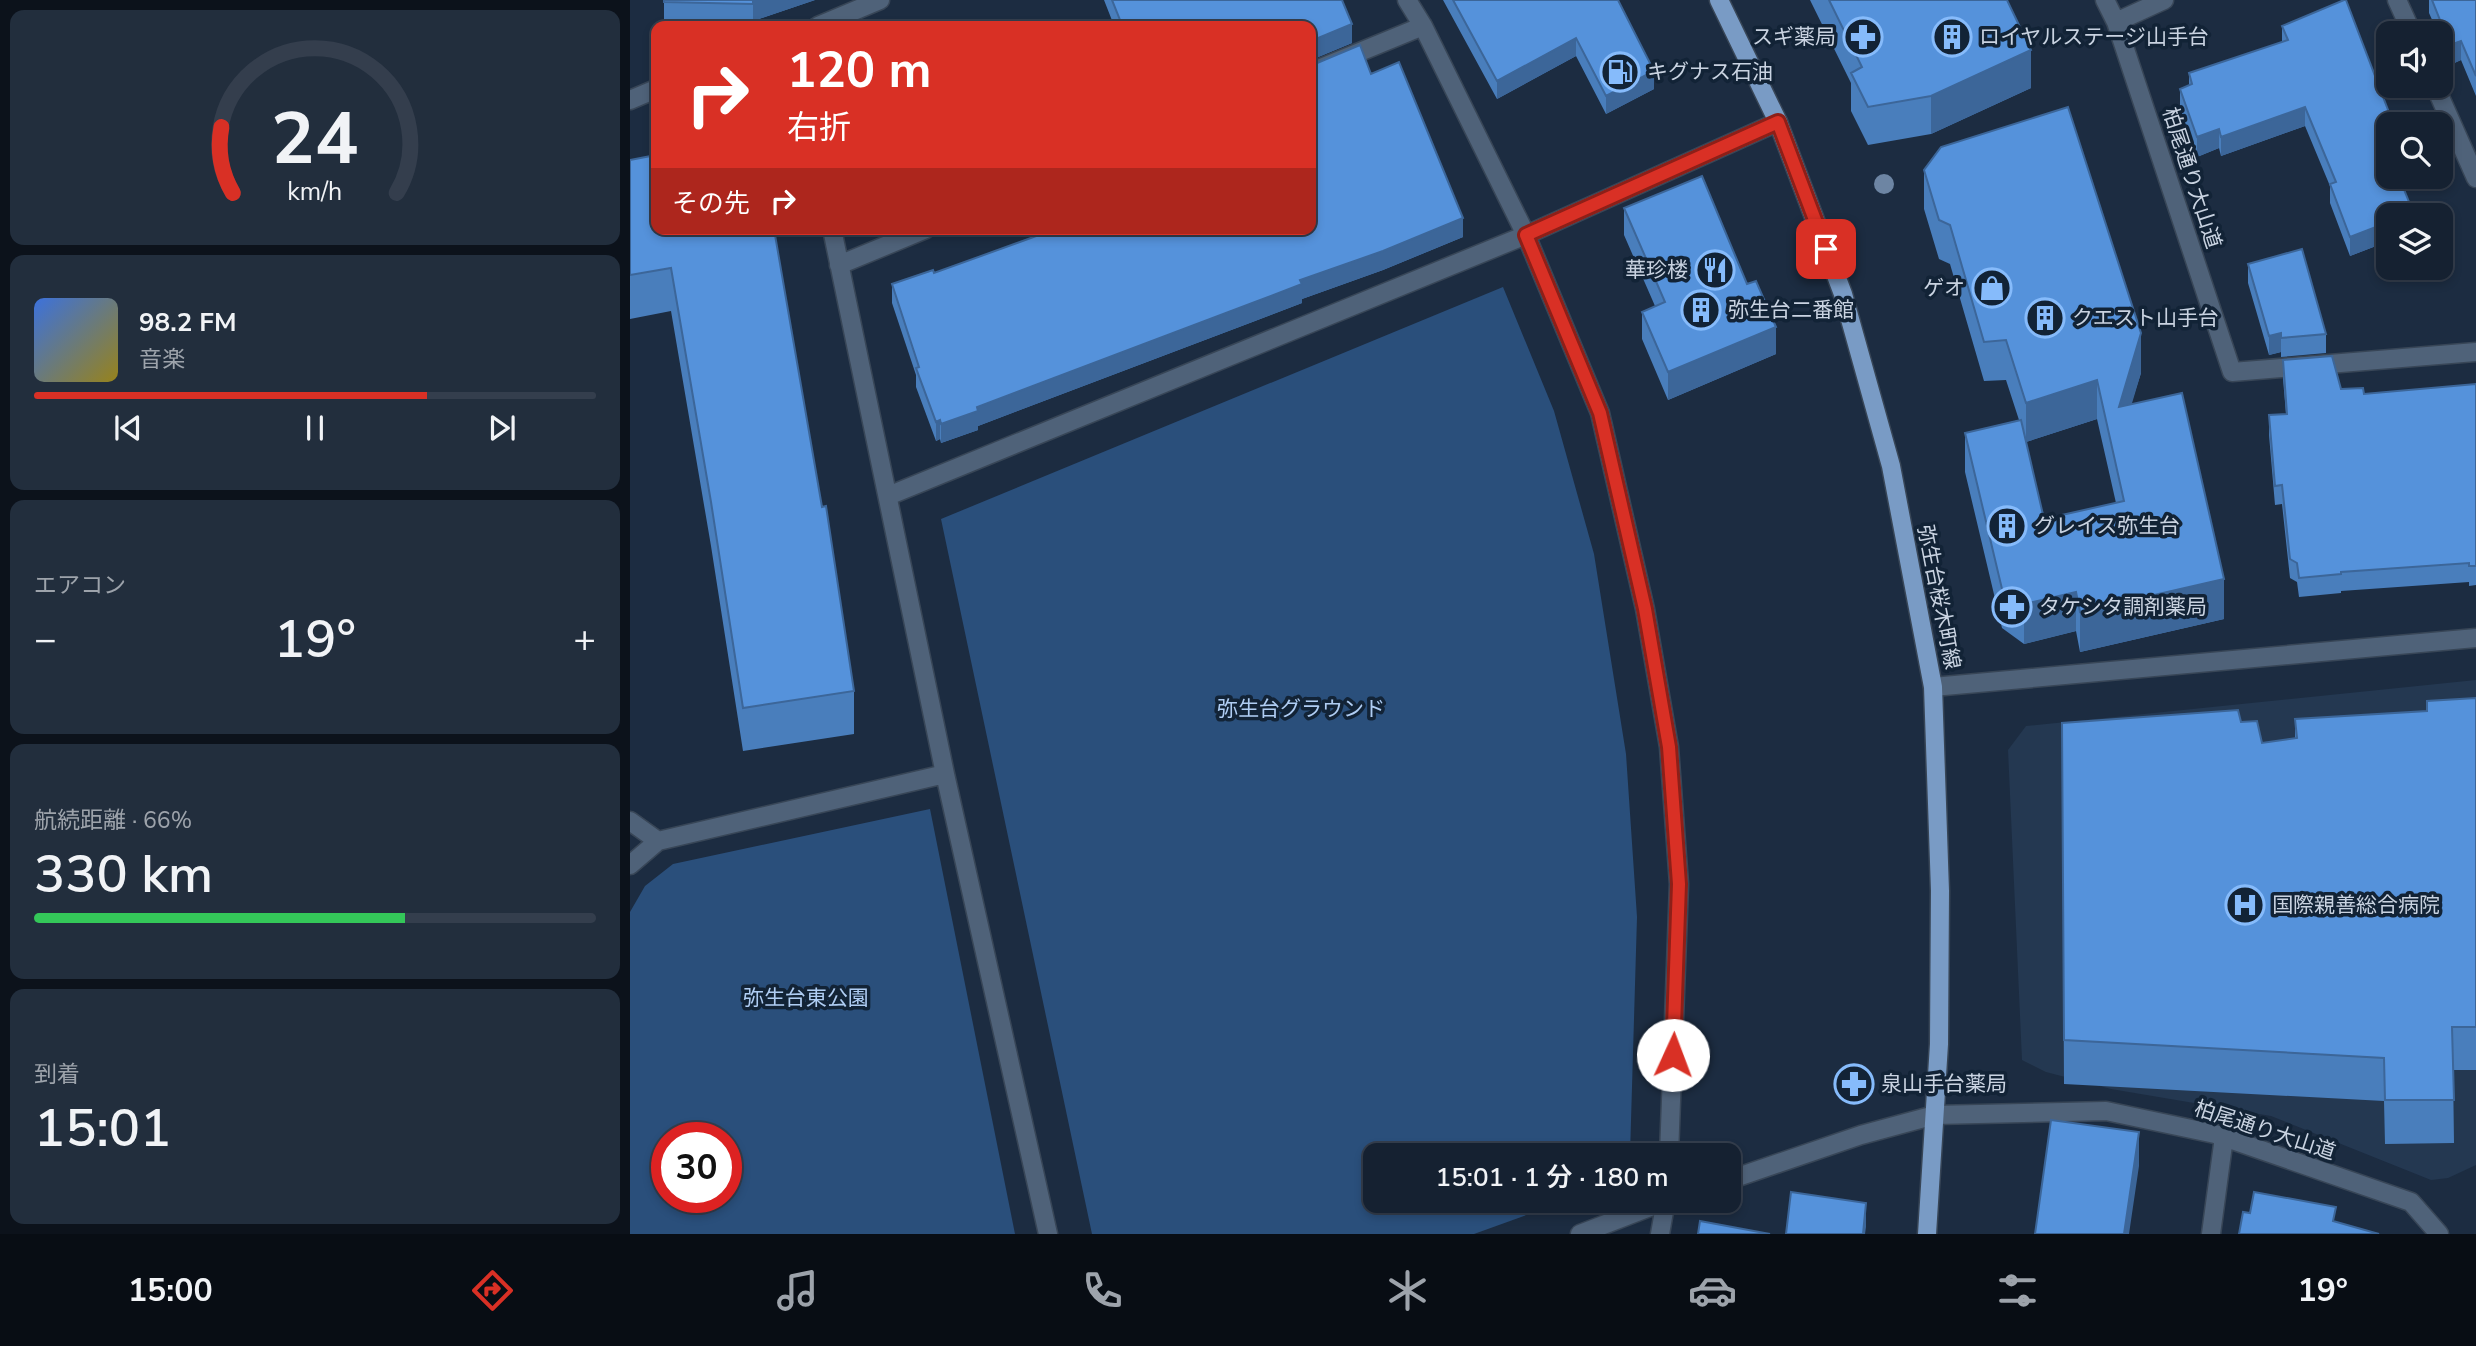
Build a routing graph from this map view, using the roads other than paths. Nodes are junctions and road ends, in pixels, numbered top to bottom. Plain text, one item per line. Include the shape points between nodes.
1 (880, 0) edge
2 (1407, 0) edge
3 (1720, 0) edge
4 (2105, 0) edge
5 (2164, 0) edge
6 (2398, 0) edge
7 (830, 21) edge
8 (2407, 21) edge
9 (2116, 22) junction
10 (1423, 26) junction
11 (1316, 70) edge
12 (651, 91) edge
13 (2440, 98) edge
14 (630, 100) edge
15 (1778, 122) junction
16 (2476, 178) edge
17 (833, 235) edge
18 (912, 235) edge
19 (1526, 235) junction
20 (839, 265) junction
21 (2476, 352) edge
22 (888, 496) junction
23 (2476, 638) edge
24 (1933, 687) junction
25 (945, 774) junction
26 (630, 821) edge
27 (658, 841) junction
28 (630, 865) edge
29 (1935, 1115) junction
30 (2224, 1137) junction
31 (1669, 1143) edge
32 (1741, 1176) edge
33 (1635, 1213) edge
34 (1664, 1213) edge
35 (1048, 1234) edge
36 (1580, 1234) edge
37 (1660, 1234) edge
38 (1927, 1234) edge
39 (2211, 1234) edge
40 (2439, 1234) edge

1 - 7 street
2 - 10 street
3 - 15 main road, 弥生台桜木町線
4 - 9 street, 柏尾通り大山道
5 - 9 street
6 - 8 street
9 - 21 street, 柏尾通り大山道 via 2231,372
10 - 11 street
10 - 19 street
12 - 14 street
13 - 16 street
15 - 19 street
15 - 24 main road, 弥生台桜木町線 via 1843,294 1891,466
17 - 20 street
18 - 20 street
19 - 22 street
19 - 31 street via 1600,413 1645,609 1669,747 1679,884
20 - 22 street
22 - 25 street
23 - 24 street
24 - 29 main road, 弥生台桜木町線 via 1940,891
25 - 27 street
25 - 35 street
26 - 27 street
27 - 28 street
29 - 30 street, 柏尾通り大山道 via 2106,1111
29 - 32 street, 柏尾通り大山道
29 - 38 main road, 弥生台桜木町線
30 - 39 street
30 - 40 street, 柏尾通り大山道 via 2410,1202
33 - 36 street
34 - 37 street

